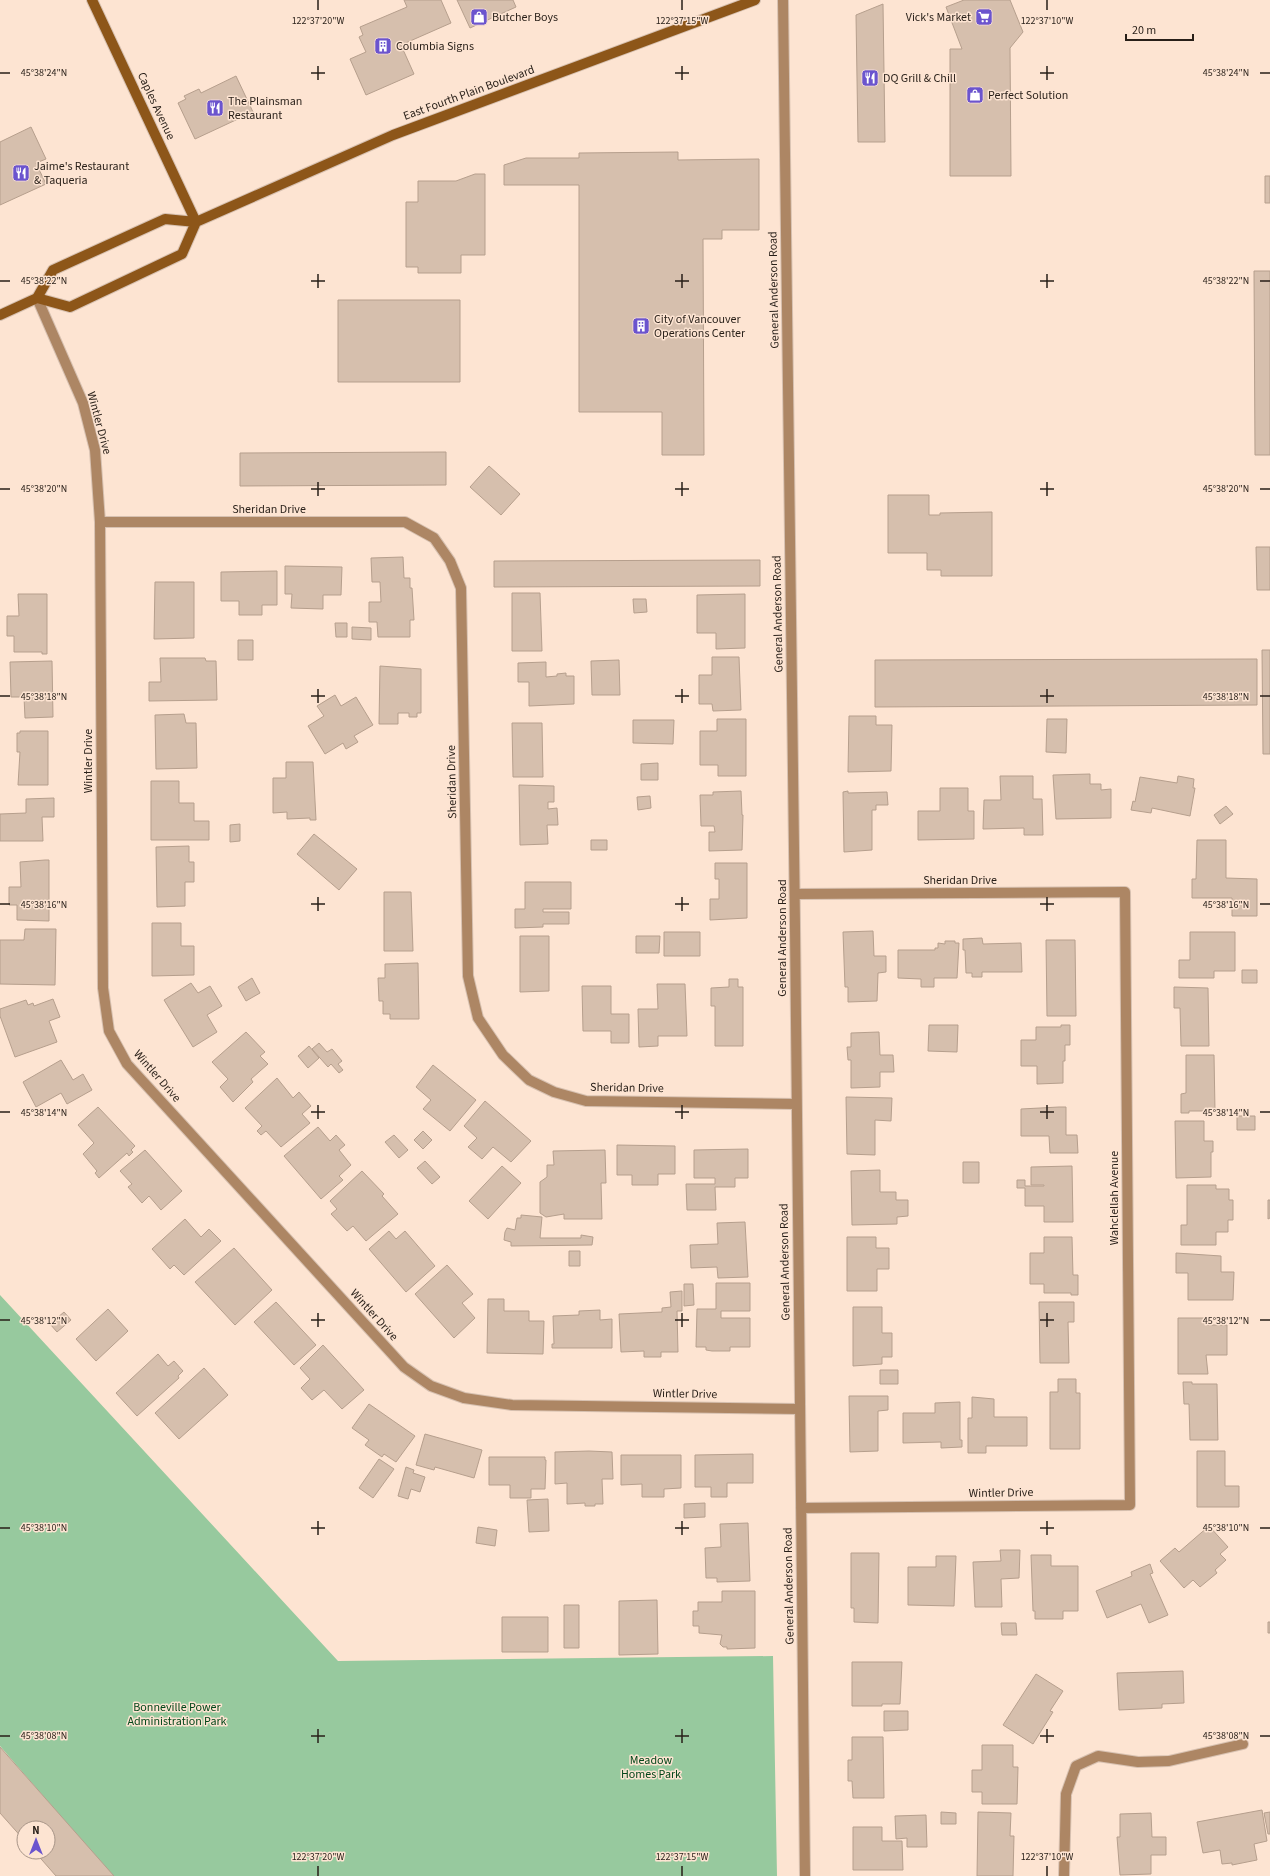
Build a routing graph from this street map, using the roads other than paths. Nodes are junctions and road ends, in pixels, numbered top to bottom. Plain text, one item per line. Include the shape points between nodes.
1 (92, 0) edge
2 (755, 0) edge
3 (783, 0) edge
4 (196, 222) junction
5 (37, 298) junction
6 (0, 315) edge
7 (100, 522) junction
8 (1125, 892) joint
9 (795, 894) junction
10 (796, 1104) junction
11 (799, 1409) junction
12 (1130, 1505) joint
13 (801, 1508) junction
14 (1243, 1744) dead end
15 (805, 1876) edge
16 (1064, 1876) edge

1 - 4 main road, Caples Avenue
2 - 4 main road, East Fourth Plain Boulevard via 393,135
3 - 9 street, General Anderson Road
4 - 5 main road, East Fourth Plain Boulevard via 165,219 53,270
4 - 5 main road via 182,254 70,308
5 - 6 main road
5 - 7 street, Wintler Drive via 83,403 95,450
7 - 10 street, Sheridan Drive via 405,522 434,538 450,561 461,588 468,976 478,1018 503,1055 529,1080 554,1092 586,1101
7 - 11 street, Wintler Drive via 103,988 109,1031 127,1064 404,1368 431,1386 464,1398 512,1405
8 - 9 street, Sheridan Drive
8 - 12 street, Wahclellah Avenue
9 - 10 street, General Anderson Road
10 - 11 street, General Anderson Road
11 - 13 street, General Anderson Road
12 - 13 street, Wintler Drive
13 - 15 street, General Anderson Road
14 - 16 street via 1169,1761 1138,1762 1098,1756 1076,1766 1066,1794

